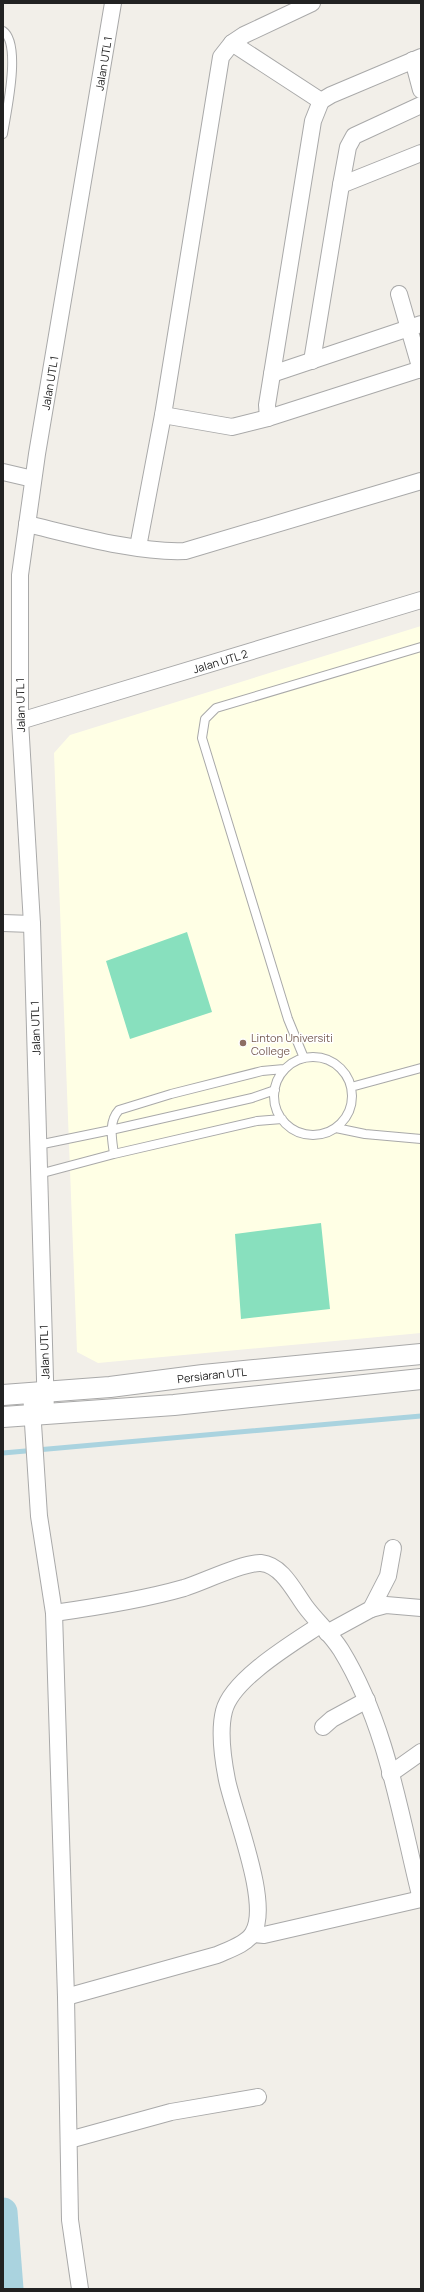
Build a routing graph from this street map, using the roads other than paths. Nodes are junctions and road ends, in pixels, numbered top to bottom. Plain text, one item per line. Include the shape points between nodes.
1 (112, 3) edge
2 (312, 3) edge
3 (3, 31) edge
4 (232, 43) junction
5 (417, 59) edge
6 (421, 90) edge
7 (321, 101) junction
8 (421, 105) edge
9 (3, 134) edge
10 (421, 153) edge
11 (341, 185) junction
12 (399, 294) dead end
13 (415, 326) edge
14 (312, 361) junction
15 (421, 369) edge
16 (272, 374) junction
17 (163, 415) junction
18 (268, 418) junction
19 (3, 472) edge
20 (33, 479) junction
21 (421, 481) edge
22 (27, 524) junction
23 (138, 547) junction
24 (421, 600) edge
25 (421, 647) edge
26 (20, 721) junction
27 (3, 923) edge
28 (32, 924) junction
29 (304, 1058) junction
30 (421, 1068) edge
31 (284, 1069) junction
32 (351, 1087) junction
33 (275, 1090) junction
34 (282, 1119) junction
35 (336, 1128) junction
36 (111, 1130) junction
37 (421, 1139) edge
38 (38, 1145) junction
39 (114, 1154) junction
40 (39, 1174) junction
41 (421, 1354) edge
42 (421, 1379) edge
43 (38, 1393) junction
44 (3, 1395) edge
45 (3, 1417) edge
46 (38, 1420) junction
47 (393, 1548) dead end
48 (421, 1608) edge
49 (371, 1609) junction
50 (54, 1613) junction
51 (324, 1629) junction
52 (367, 1700) junction
53 (323, 1727) dead end
54 (421, 1752) edge
55 (390, 1774) junction
56 (421, 1899) edge
57 (253, 1934) junction
58 (66, 1997) junction
59 (258, 2097) dead end
60 (69, 2140) junction
61 (80, 2289) edge

1 - 20 street, Jalan UTL 1
2 - 4 street
3 - 9 lane via 10,44 13,68
4 - 7 street
4 - 17 street via 221,57 217,78
5 - 6 street
5 - 7 street
7 - 16 street via 312,129
8 - 11 street via 354,136 348,147
10 - 11 street
11 - 14 street
12 - 13 street
13 - 14 street
13 - 15 street
14 - 16 street
15 - 18 street
16 - 18 street
17 - 18 street via 232,427
17 - 23 street
19 - 20 street
20 - 22 street, Jalan UTL 1
21 - 23 street via 185,551 168,552
22 - 23 street
22 - 26 street, Jalan UTL 1 via 20,575
24 - 26 street, Jalan UTL 2
25 - 29 lane via 216,708 205,719 202,738 288,1019
26 - 28 street, Jalan UTL 1
27 - 28 street
28 - 38 street, Jalan UTL 1
29 - 31 lane
29 - 32 lane via 316,1057 338,1066
30 - 32 lane
31 - 33 lane
31 - 36 lane via 262,1071 126,1107 114,1116
32 - 35 lane via 350,1110
33 - 34 lane via 275,1105
33 - 36 lane via 252,1098
34 - 35 lane via 290,1128 307,1134 325,1134
34 - 39 lane via 257,1121
35 - 37 lane via 366,1134
36 - 38 lane
36 - 39 lane
38 - 40 street, Jalan UTL 1
39 - 40 lane
40 - 43 street, Jalan UTL 1
41 - 43 street, Persiaran UTL
42 - 46 street
43 - 44 street, Persiaran UTL
43 - 46 street, Jalan UTL 1
45 - 46 street
46 - 50 street, Jalan UTL 1 via 36,1467 39,1516
47 - 49 street via 388,1576
48 - 49 street via 386,1605
49 - 51 street
50 - 51 street via 96,1607 184,1588 258,1563 270,1564 282,1575
50 - 58 street, Jalan UTL 1
51 - 52 street via 340,1650
51 - 57 street via 239,1684 224,1710 223,1740 227,1779 256,1889 259,1917
52 - 53 street via 332,1719
52 - 55 street
54 - 55 street
55 - 56 street
56 - 57 street via 264,1935
57 - 58 street via 241,1944 217,1955
58 - 60 street, Jalan UTL 1
59 - 60 street via 170,2112
60 - 61 street, Jalan UTL 1 via 70,2220

